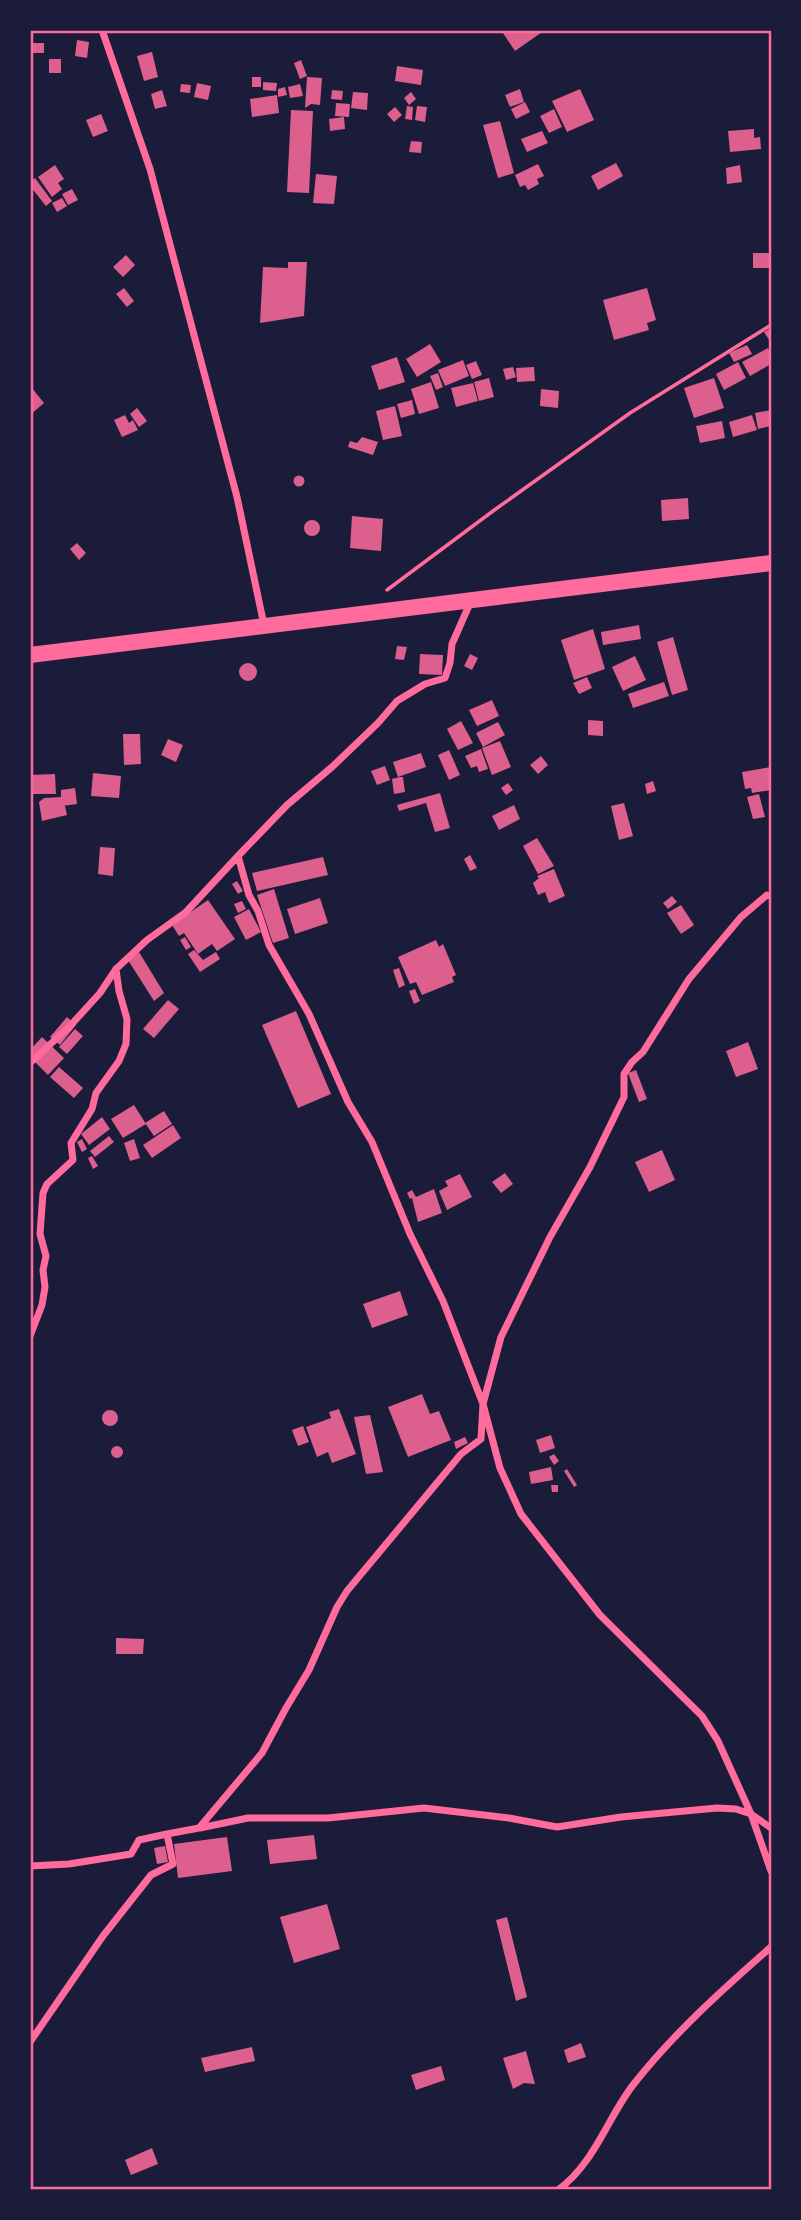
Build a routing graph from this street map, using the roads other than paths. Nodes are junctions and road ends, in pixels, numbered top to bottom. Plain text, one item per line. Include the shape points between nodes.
1 (102, 30) edge
2 (771, 563) edge
3 (472, 599) junction
4 (264, 625) junction
5 (30, 655) edge
6 (238, 856) junction
7 (771, 896) edge
8 (116, 970) junction
9 (30, 1063) edge
10 (30, 1336) edge
11 (482, 1404) junction
12 (751, 1814) junction
13 (199, 1828) junction
14 (771, 1828) edge
15 (167, 1834) junction
16 (30, 1866) edge
17 (771, 1871) edge
18 (771, 1947) edge
19 (30, 2042) edge
20 (558, 2190) edge

1 - 4 street via 150,169 237,497
2 - 3 main road
3 - 4 main road
3 - 6 street via 452,645 445,678 397,701
4 - 5 main road
6 - 8 street via 186,912
6 - 11 street via 269,945 372,1142 443,1301
7 - 11 street via 741,917 697,969 624,1074 624,1097 506,1326
8 - 9 street via 70,1026
8 - 10 street via 127,1019 126,1044 71,1143 73,1160 43,1193 40,1234 46,1256 45,1287
11 - 12 street via 500,1468 521,1514 600,1615 702,1716
11 - 13 street via 481,1439 461,1454 347,1591 262,1753
12 - 13 street via 717,1808 557,1827 424,1808 328,1818 248,1818
12 - 14 street
12 - 17 street
13 - 15 street
15 - 16 street via 139,1840 131,1854
15 - 19 street via 173,1864 151,1875
18 - 20 street via 657,2056 631,2087 586,2161

